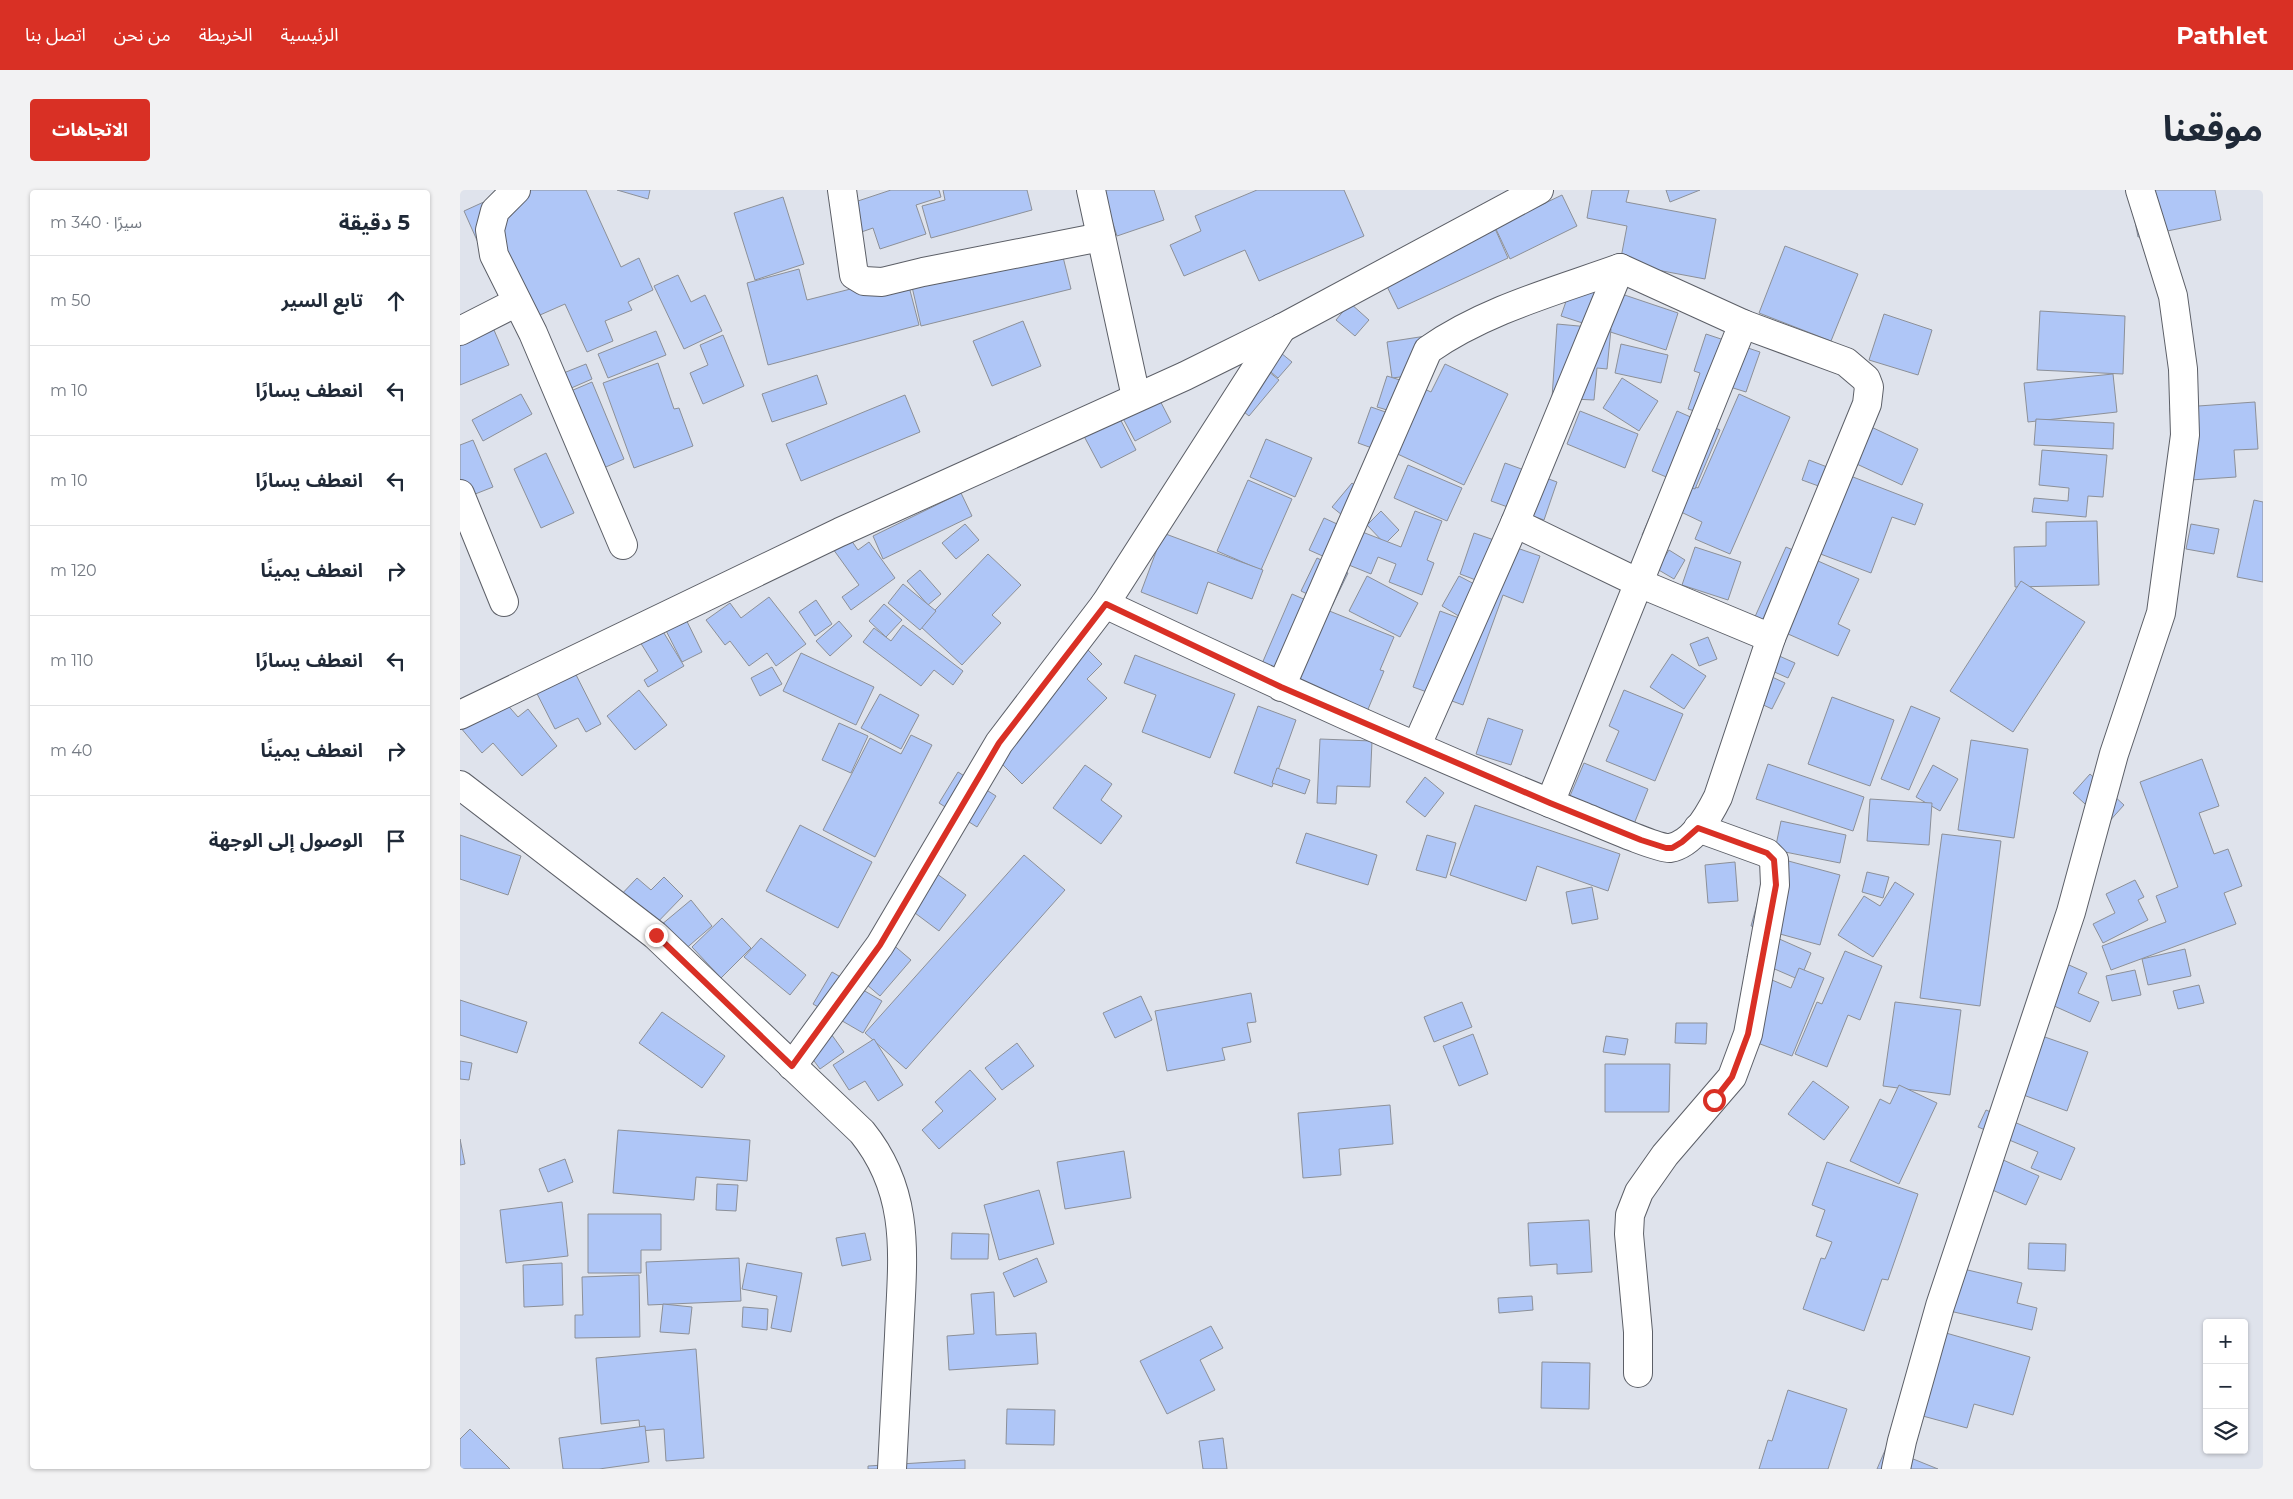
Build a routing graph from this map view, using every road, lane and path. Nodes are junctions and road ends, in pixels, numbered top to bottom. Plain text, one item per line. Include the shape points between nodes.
1 (516, 190) edge
2 (842, 190) edge
3 (1091, 190) edge
4 (1539, 190) edge
5 (2140, 190) edge
6 (1101, 237) junction
7 (1620, 268) junction
8 (517, 302) junction
9 (1743, 324) junction
10 (1282, 328) junction
11 (460, 331) edge
12 (1136, 397) junction
13 (460, 494) edge
14 (1514, 523) junction
15 (623, 545) dead end
16 (1639, 583) junction
17 (504, 602) dead end
18 (1106, 604) junction
19 (1771, 638) junction
20 (1281, 687) junction
21 (460, 716) edge
22 (1417, 745) junction
23 (460, 786) edge
24 (1550, 803) junction
25 (1698, 828) junction
26 (792, 1066) junction
27 (1638, 1373) dead end
28 (892, 1469) edge
29 (1896, 1469) edge

1 - 8 street via 495,211 490,230 494,254
2 - 6 street via 854,275 864,281 882,282
3 - 6 street
4 - 10 street
5 - 29 street via 2173,296 2183,369 2185,435 2161,613 2114,754 2071,912 1940,1306
6 - 12 street
7 - 9 street
7 - 14 street
7 - 20 street via 1461,329 1428,350
8 - 11 street
8 - 15 street
9 - 16 street
9 - 19 street via 1846,362 1861,374 1868,387 1867,404
10 - 12 street
10 - 18 street
12 - 21 street via 840,532
13 - 17 street
14 - 16 street
14 - 22 street
16 - 19 street
16 - 24 street
18 - 20 street
18 - 26 street via 999,743 880,945
19 - 25 street via 1718,798
20 - 22 street
22 - 24 street
23 - 26 street via 656,935
24 - 25 street via 1666,848 1682,842
25 - 27 street via 1767,853 1774,860 1776,885 1748,1034 1732,1077 1665,1155 1639,1192 1630,1215
26 - 28 street via 862,1132 884,1167 895,1196 903,1239

